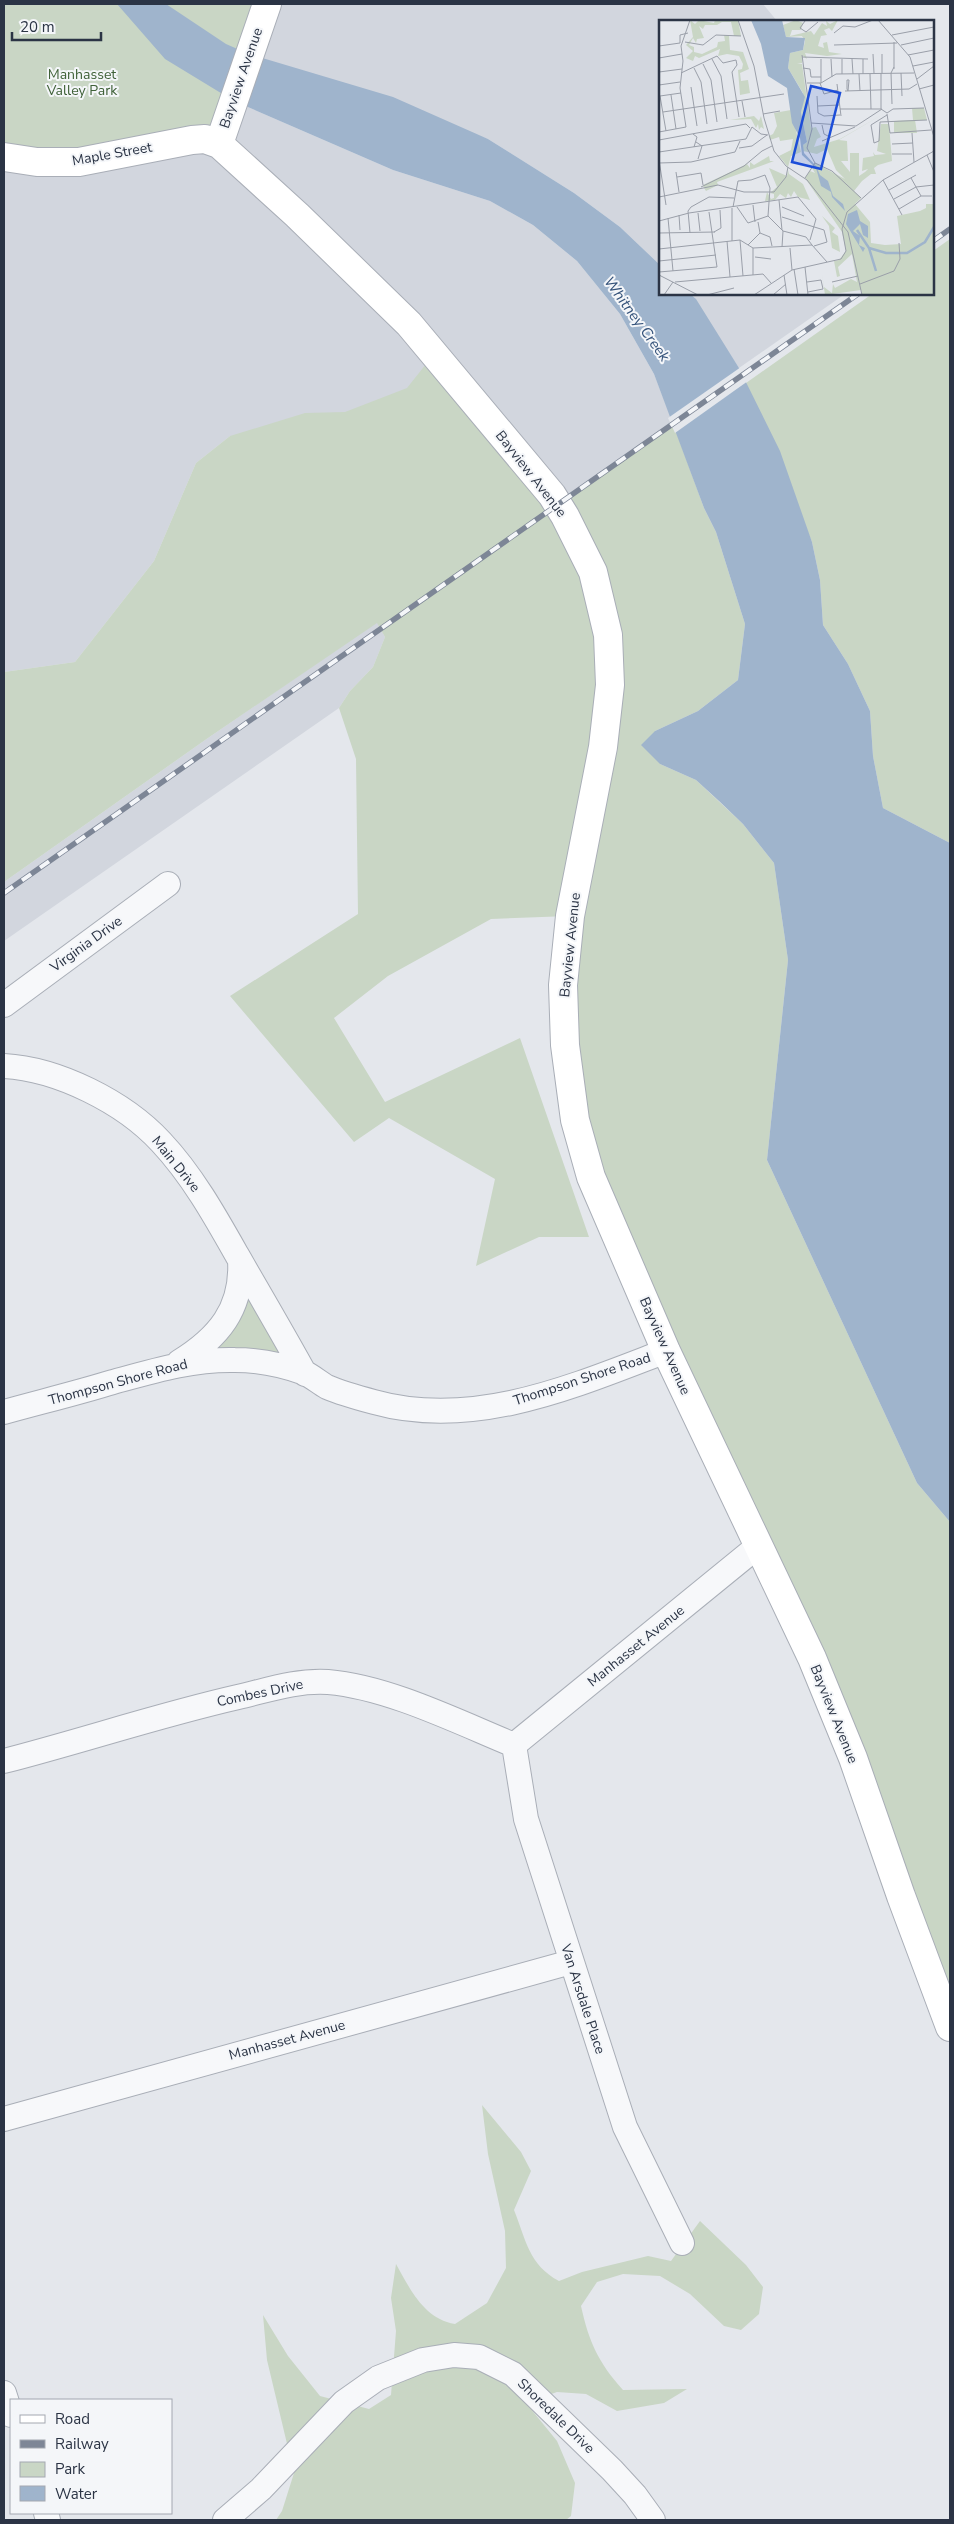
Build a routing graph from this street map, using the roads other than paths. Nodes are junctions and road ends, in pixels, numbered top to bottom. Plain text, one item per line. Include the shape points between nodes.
1 (267, 4) edge
2 (219, 144) junction
3 (4, 157) edge
4 (168, 884) dead end
5 (4, 1005) edge
6 (4, 1066) edge
7 (240, 1259) junction
8 (666, 1352) junction
9 (173, 1366) junction
10 (305, 1374) junction
11 (4, 1412) edge
12 (758, 1546) junction
13 (514, 1746) junction
14 (4, 1761) edge
15 (571, 1962) junction
16 (950, 2027) edge
17 (4, 2119) edge
18 (682, 2243) dead end
19 (4, 2393) edge
20 (10, 2411) edge
21 (225, 2520) edge
22 (653, 2520) edge

1 - 2 street, Bayview Avenue
2 - 3 street, Maple Street via 205,139 192,140 79,162 38,162
2 - 8 street, Bayview Avenue via 409,324 552,495 593,572 608,635 610,685 603,747 570,916 563,985 565,1045 575,1120 591,1177
4 - 5 street, Virginia Drive
6 - 7 street, Main Drive via 67,1080 119,1107 161,1142 194,1183
7 - 9 street via 240,1288 227,1318 209,1340
7 - 10 street, Main Drive
8 - 10 street, Thompson Shore Road via 542,1395 456,1411 405,1408 375,1402 328,1387
8 - 12 street, Bayview Avenue
9 - 10 street, Thompson Shore Road via 237,1360 261,1362
9 - 11 street, Thompson Shore Road
12 - 13 street, Manhasset Avenue
12 - 16 street, Bayview Avenue via 812,1658 853,1758 900,1896
13 - 14 street, Combes Drive via 423,1708 369,1690 328,1682 300,1682 196,1706
13 - 15 street, Van Arsdale Place via 526,1819
15 - 17 street, Manhasset Avenue
15 - 18 street, Van Arsdale Place via 624,2127
19 - 20 street
21 - 22 street, Shoredale Drive via 344,2402 378,2378 423,2360 454,2355 479,2357 512,2374 612,2470

